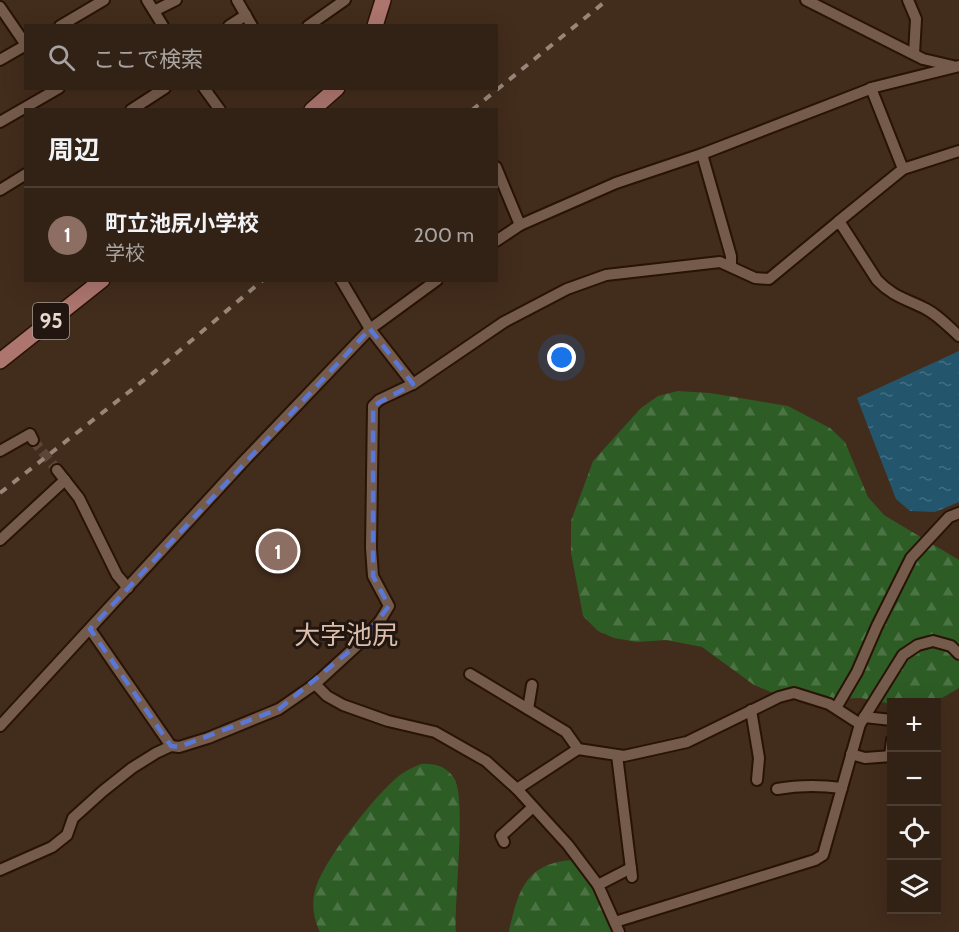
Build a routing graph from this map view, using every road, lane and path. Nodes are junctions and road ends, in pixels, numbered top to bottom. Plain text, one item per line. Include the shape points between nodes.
1 (104, 0) edge
2 (147, 0) edge
3 (176, 0) edge
4 (237, 0) edge
5 (345, 0) edge
6 (383, 0) edge
7 (806, 0) edge
8 (908, 0) edge
9 (0, 7) edge
10 (154, 11) junction
11 (246, 15) junction
12 (63, 24) edge
13 (162, 24) edge
14 (232, 24) edge
15 (251, 24) edge
16 (311, 24) edge
17 (376, 24) edge
18 (24, 42) edge
19 (24, 46) edge
20 (914, 54) junction
21 (0, 60) edge
22 (958, 68) edge
23 (872, 88) junction
24 (56, 90) edge
25 (162, 90) edge
26 (209, 90) edge
27 (335, 90) edge
28 (24, 108) edge
29 (24, 108) edge
30 (134, 108) edge
31 (219, 108) edge
32 (314, 108) edge
33 (0, 122) edge
34 (959, 151) edge
35 (702, 154) junction
36 (903, 169) junction
37 (498, 172) edge
38 (24, 175) edge
39 (0, 190) edge
40 (839, 221) junction
41 (520, 225) junction
42 (498, 240) edge
43 (731, 265) junction
44 (99, 282) edge
45 (342, 282) edge
46 (434, 282) edge
47 (370, 329) junction
48 (959, 336) edge
49 (0, 361) edge
50 (413, 384) junction
51 (33, 440) dead end
52 (0, 451) edge
53 (57, 470) tunnel mouth
54 (65, 480) junction
55 (959, 513) edge
56 (0, 540) edge
57 (128, 588) junction
58 (90, 629) junction
59 (959, 654) edge
60 (470, 674) dead end
61 (315, 684) junction
62 (532, 685) dead end
63 (836, 708) junction
64 (528, 709) junction
65 (751, 710) junction
66 (862, 720) junction
67 (887, 720) edge
68 (0, 726) edge
69 (171, 746) junction
70 (578, 749) junction
71 (851, 754) junction
72 (617, 755) junction
73 (887, 756) edge
74 (757, 780) dead end
75 (842, 788) junction
76 (517, 789) junction
77 (777, 789) dead end
78 (533, 807) junction
79 (504, 842) dead end
80 (0, 870) edge
81 (598, 885) junction
82 (617, 927) edge

1 - 12 street
2 - 10 street
3 - 10 street
4 - 11 street
5 - 16 street
6 - 17 main road
7 - 20 street
8 - 20 street via 916,19
9 - 18 street
10 - 13 street
11 - 14 street
11 - 15 street
19 - 21 street
20 - 22 street
22 - 23 street
23 - 35 street
23 - 36 street
24 - 29 street
25 - 30 street
26 - 31 street
27 - 32 main road
28 - 33 street
34 - 36 street
35 - 41 street via 616,183
35 - 43 street via 732,256
36 - 40 street
37 - 41 street
38 - 39 street
40 - 43 street via 769,279 755,278
40 - 48 street via 884,288 897,298 928,309
41 - 42 street
43 - 50 street via 720,261 606,275 504,322
44 - 49 main road, 95
45 - 47 street
46 - 47 street
47 - 50 street
47 - 57 street
50 - 61 street via 379,399 373,406 373,576 389,606 363,640
51 - 52 street via 30,434
53 - 54 street
54 - 56 street
54 - 57 street via 79,498 117,576
55 - 63 street via 948,517 911,558
57 - 58 street
58 - 68 street
58 - 69 street
59 - 66 street via 951,646 933,641 903,655
60 - 64 street
61 - 69 street via 279,709 208,738
61 - 76 street via 343,705 435,732 486,761
62 - 64 street
63 - 65 street via 794,693
63 - 66 street
64 - 70 street via 566,732
65 - 72 street via 687,742
65 - 74 street via 759,758
66 - 67 street
66 - 71 street
69 - 80 street via 132,768 103,791 73,818 67,835 52,847
70 - 72 street
70 - 76 street
71 - 73 street via 866,758
71 - 75 street
72 - 81 street via 631,873
75 - 77 street via 799,785
75 - 82 street via 823,855 815,860
76 - 78 street
78 - 79 street via 501,836
78 - 81 street
81 - 82 street

